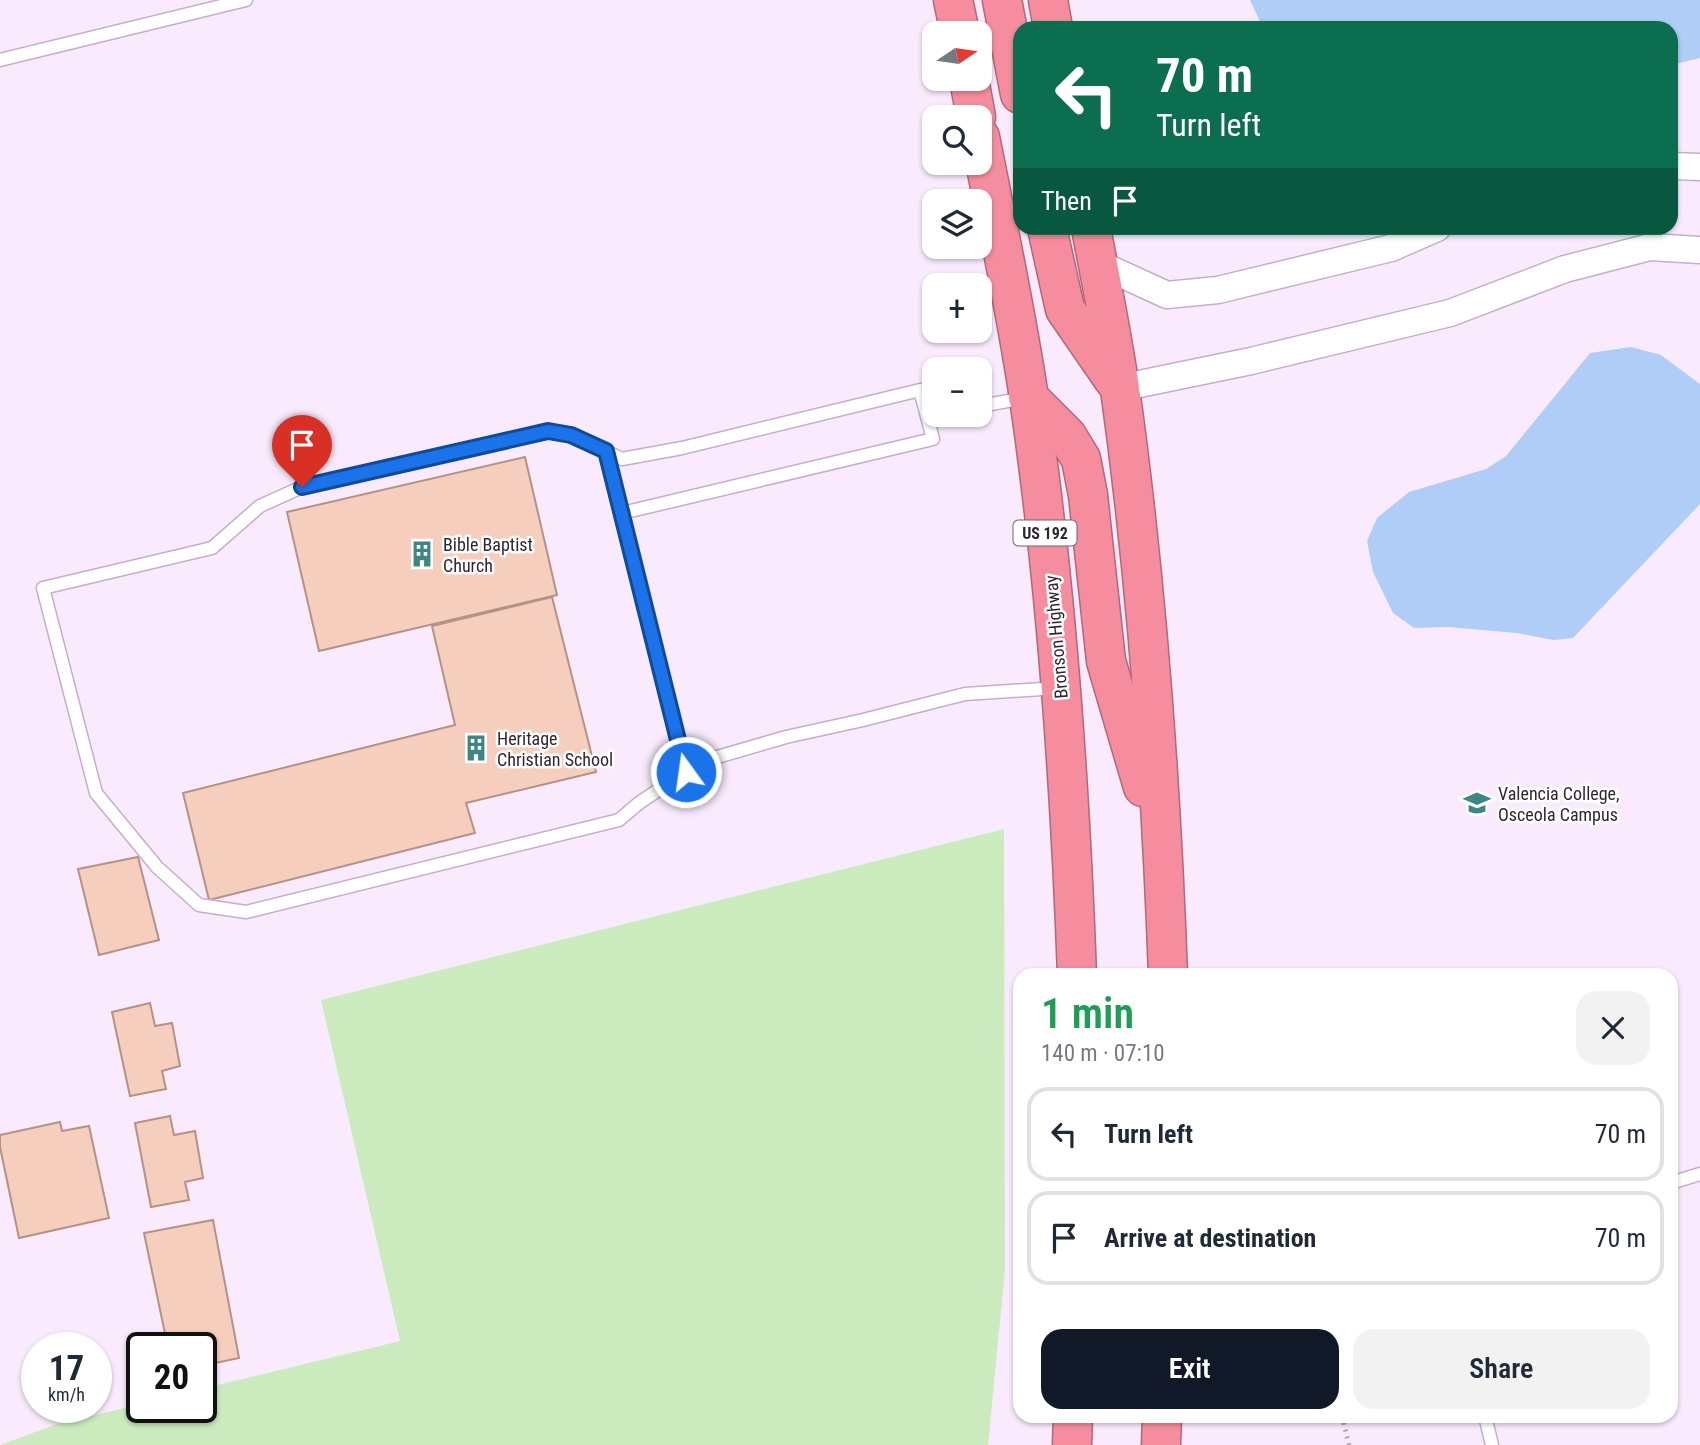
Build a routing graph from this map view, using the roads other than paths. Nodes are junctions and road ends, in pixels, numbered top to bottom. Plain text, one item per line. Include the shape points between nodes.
1 (246, 0) edge
2 (953, 0) edge
3 (1002, 0) edge
4 (1048, 0) edge
5 (957, 21) edge
6 (1052, 21) edge
7 (1013, 57) edge
8 (0, 60) edge
9 (1678, 166) edge
10 (1700, 167) edge
11 (987, 175) edge
12 (1049, 235) edge
13 (1420, 235) edge
14 (1094, 245) edge
15 (1700, 250) edge
16 (1120, 388) junction
17 (922, 395) edge
18 (1028, 397) junction
19 (992, 404) edge
20 (932, 427) edge
21 (606, 451) junction
22 (622, 513) junction
23 (1061, 688) junction
24 (686, 772) junction
25 (1164, 856) junction
26 (1077, 968) edge
27 (1168, 968) edge
28 (1700, 1174) edge
29 (1678, 1181) edge
30 (1073, 1423) edge
31 (1162, 1423) edge
32 (1487, 1423) edge
33 (1072, 1445) edge
34 (1160, 1445) edge
35 (1492, 1445) edge

1 - 8 lane
2 - 5 highway
3 - 7 highway
4 - 6 highway
9 - 10 street
11 - 18 highway, Bronson Highway / US 192
12 - 16 highway via 1065,309
13 - 14 street via 1391,247 1218,290 1167,295
14 - 16 highway
15 - 16 street via 1650,247 1565,269 1450,313
16 - 25 highway via 1151,680
17 - 21 lane via 920,390 682,448 622,458
18 - 19 lane
18 - 23 highway, Bronson Highway / US 192
18 - 25 highway via 1067,436 1081,459 1106,661
20 - 22 lane via 933,439
21 - 22 lane
21 - 24 lane via 571,435 548,431 302,487 260,506 212,548 43,588 96,793 157,867 199,905 246,912 619,820
22 - 24 lane
23 - 24 lane via 965,694 786,737 700,762
23 - 26 highway, Bronson Highway / US 192
25 - 27 highway
28 - 29 lane
30 - 33 highway
31 - 34 highway
32 - 35 lane

